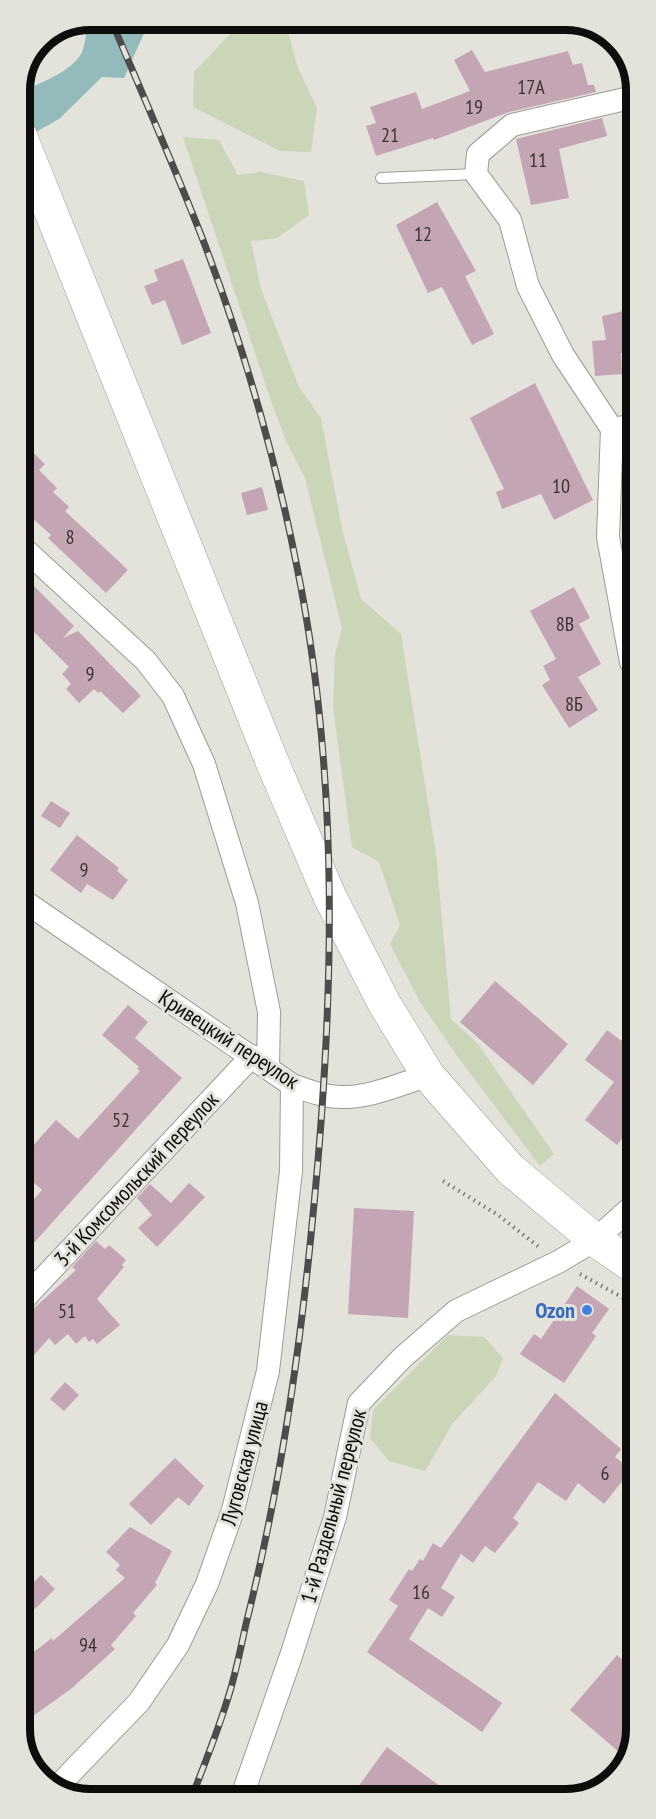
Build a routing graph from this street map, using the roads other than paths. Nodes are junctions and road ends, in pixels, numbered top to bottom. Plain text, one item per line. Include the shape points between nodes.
1 (626, 99) edge
2 (30, 159) edge
3 (477, 164) junction
4 (381, 178) dead end
5 (623, 427) edge
6 (30, 554) edge
7 (626, 635) edge
8 (30, 905) edge
9 (260, 1062) junction
10 (428, 1075) junction
11 (292, 1085) junction
12 (626, 1212) edge
13 (595, 1240) junction
14 (626, 1261) edge
15 (30, 1293) edge
16 (62, 1782) edge
17 (244, 1789) edge

1 - 3 street via 512,125
2 - 10 main road via 330,897 384,1003
3 - 4 lane
3 - 5 street via 510,220 528,286 563,355
5 - 7 street via 608,537
6 - 9 street via 146,661 173,696 204,764 246,903 268,1012
8 - 9 street, Кривецкий переулок
9 - 11 street, Кривецкий переулок
9 - 15 street, 3-й Комсомольский переулок
10 - 11 street, Кривецкий переулок via 349,1097 325,1096
10 - 13 main road via 510,1169
11 - 16 street, Луговская улица via 291,1171 268,1371 233,1510 207,1584 178,1645 139,1701
12 - 13 street, 1-й Раздельный переулок
13 - 14 main road
13 - 17 street, 1-й Раздельный переулок via 456,1311 359,1403 334,1517

